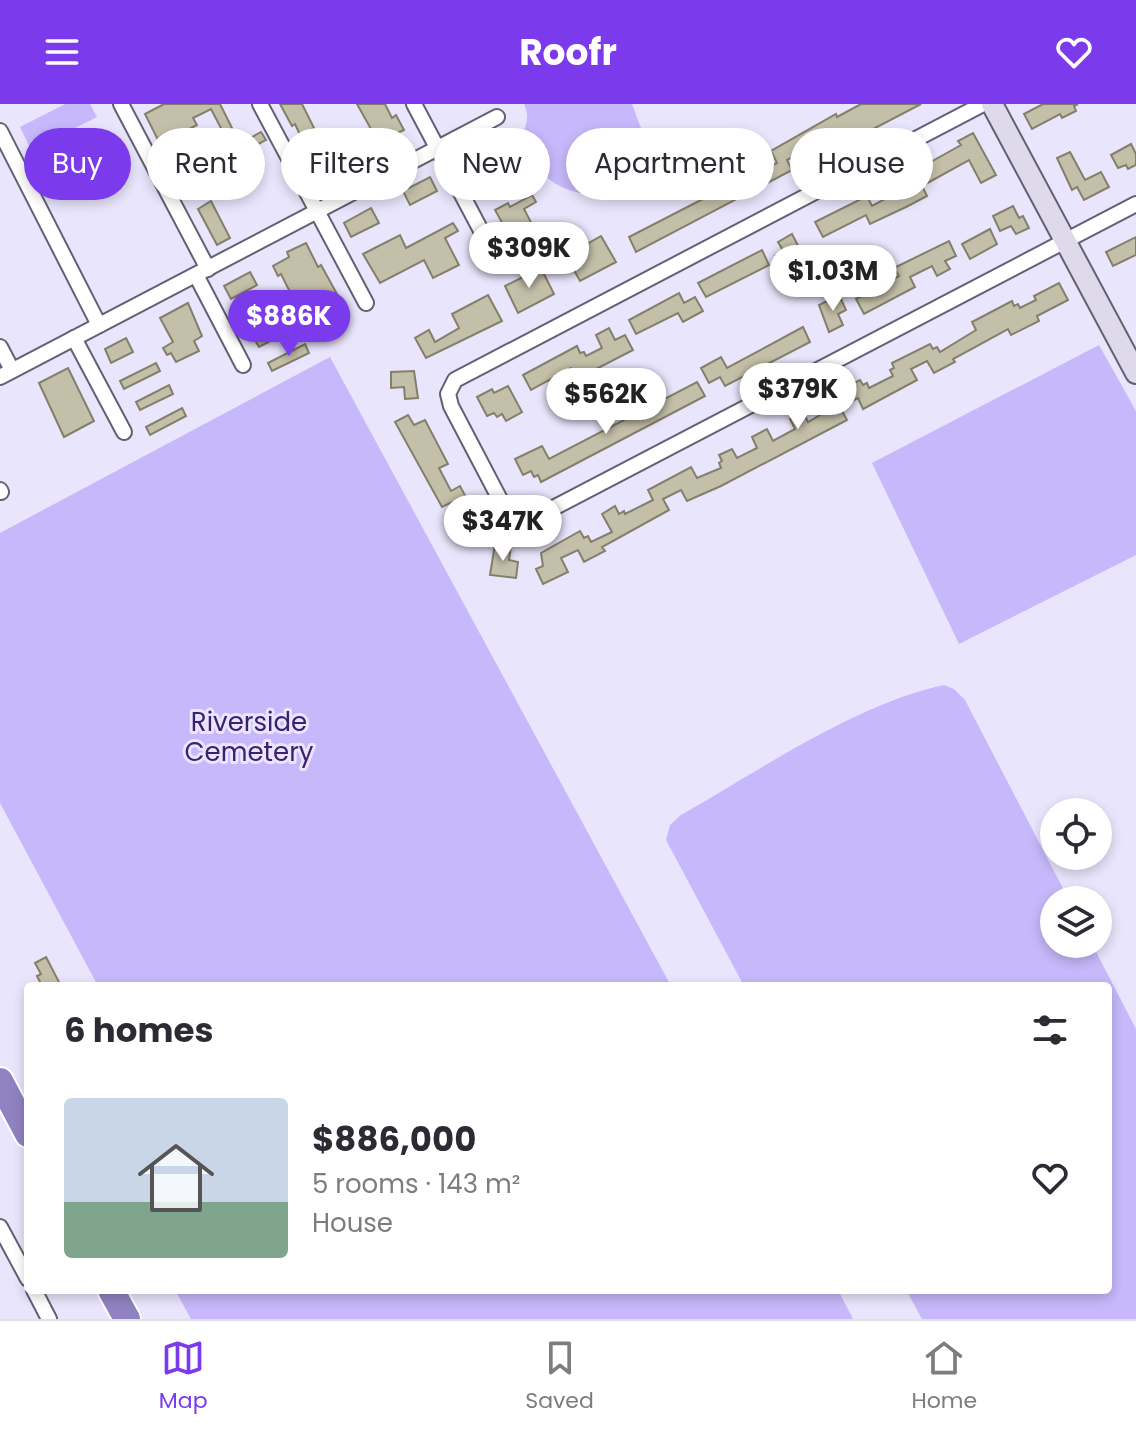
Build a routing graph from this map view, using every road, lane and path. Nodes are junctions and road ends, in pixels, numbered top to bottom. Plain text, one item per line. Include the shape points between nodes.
1 (121, 104) edge
2 (260, 104) edge
3 (414, 104) edge
4 (983, 104) edge
5 (992, 104) edge
6 (497, 117) dead end
7 (476, 128) edge
8 (0, 131) edge
9 (434, 141) edge
10 (434, 150) edge
11 (465, 200) edge
12 (1136, 204) edge
13 (317, 211) junction
14 (486, 240) dead end
15 (1066, 241) junction
16 (202, 272) junction
17 (366, 303) dead end
18 (99, 325) junction
19 (74, 338) junction
20 (0, 347) edge
21 (243, 365) dead end
22 (1136, 373) edge
23 (6, 374) edge
24 (124, 432) dead end
25 (0, 1081) edge
26 (24, 1126) edge
27 (0, 1227) edge
28 (24, 1272) edge
29 (36, 1294) edge
30 (113, 1294) edge
31 (49, 1319) edge
32 (127, 1319) edge

1 - 16 street
2 - 13 street
3 - 9 street
4 - 15 street via 460,376 450,386 451,406 505,509 522,520 536,517
5 - 15 street
6 - 7 street
8 - 18 street
10 - 13 street
11 - 14 street
12 - 15 street
13 - 16 street
13 - 17 street
15 - 22 street
16 - 18 street
16 - 21 street
18 - 19 street
19 - 23 street
19 - 24 street
20 - 23 street
25 - 26 highway
27 - 28 street
29 - 31 street
30 - 32 highway

